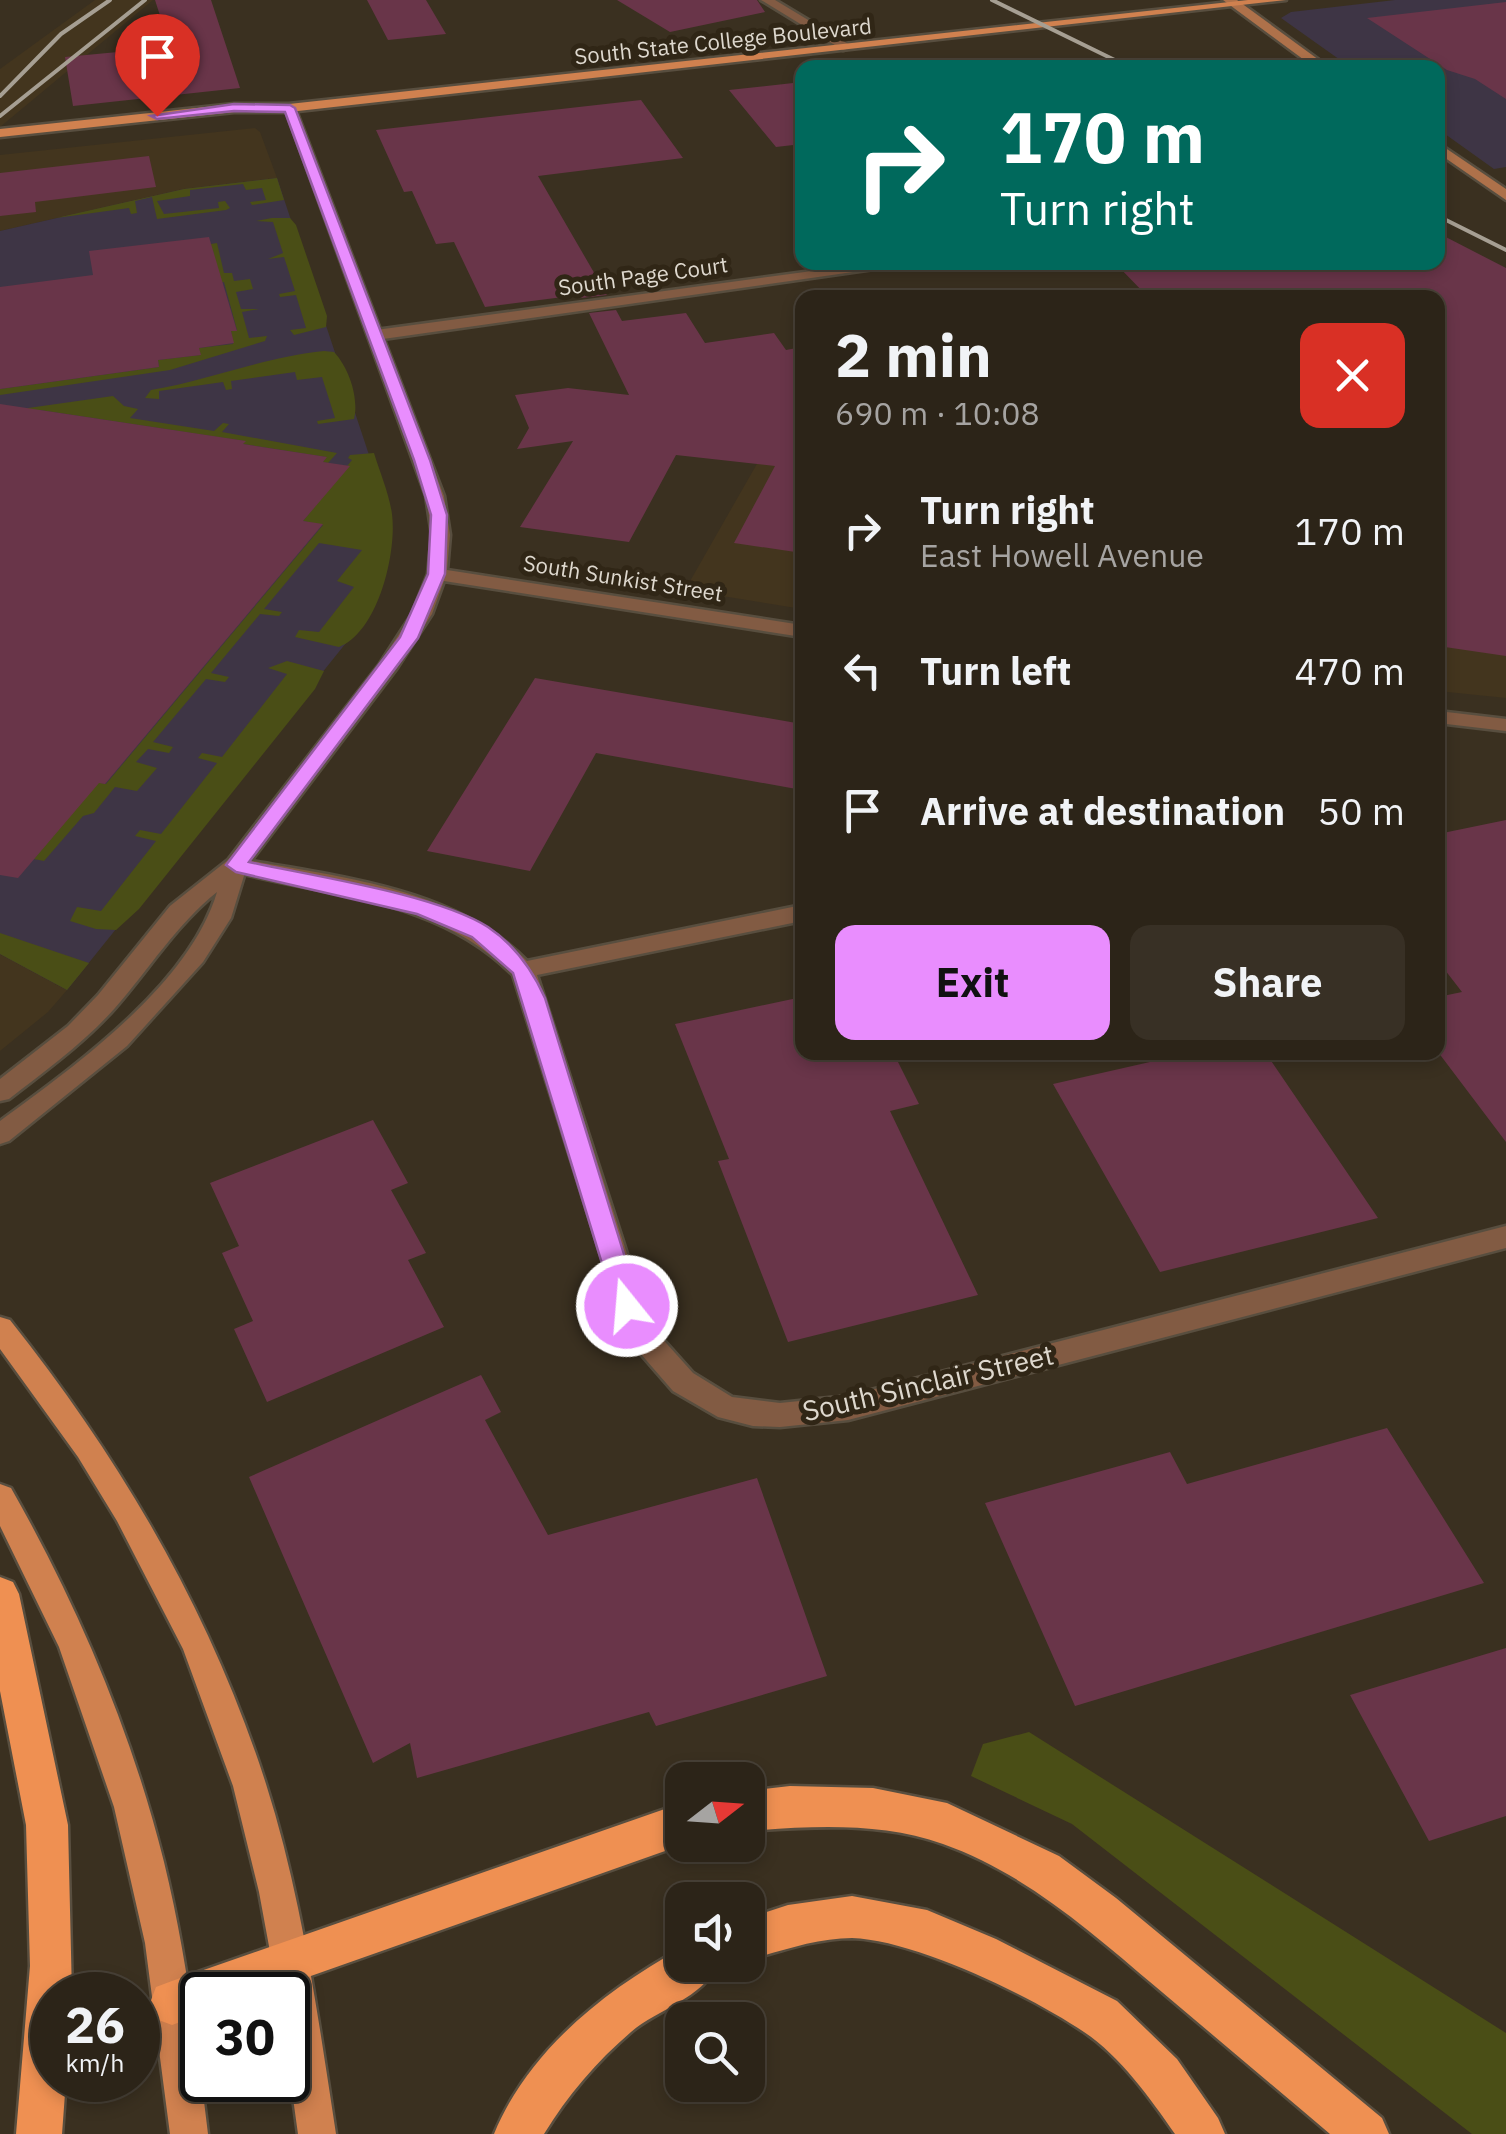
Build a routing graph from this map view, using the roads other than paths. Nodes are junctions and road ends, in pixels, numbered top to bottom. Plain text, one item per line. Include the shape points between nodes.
1 (768, 0) edge
2 (1280, 0) edge
3 (1232, 2) edge
4 (847, 48) junction
5 (1313, 60) edge
6 (290, 108) junction
7 (0, 133) edge
8 (0, 148) edge
9 (1445, 153) edge
10 (1506, 196) edge
11 (857, 270) edge
12 (376, 335) junction
13 (437, 574) junction
14 (795, 630) edge
15 (1445, 717) edge
16 (1506, 725) edge
17 (236, 865) junction
18 (795, 914) edge
19 (522, 970) junction
20 (0, 1092) edge
21 (0, 1134) edge
22 (1506, 1238) edge
23 (0, 1328) edge
24 (0, 1497) edge
25 (0, 1594) edge
26 (765, 1809) edge
27 (665, 1830) edge
28 (765, 1934) edge
29 (290, 1959) junction
30 (668, 1982) edge
31 (172, 2003) junction
32 (39, 2134) edge
33 (189, 2134) edge
34 (317, 2134) edge
35 (517, 2134) edge
36 (1202, 2134) edge
37 (1366, 2134) edge

1 - 4 street
2 - 3 main road, South State College Boulevard
3 - 4 main road, South State College Boulevard
3 - 5 main road
4 - 6 main road, South State College Boulevard
6 - 7 main road, South State College Boulevard
6 - 8 main road, South State College Boulevard via 249,120
6 - 12 street
9 - 10 main road
11 - 12 street, South Page Court
12 - 13 street via 435,496
13 - 14 street, South Sunkist Street
13 - 17 street via 409,638
15 - 16 street
17 - 19 street, South Sinclair Street via 422,908 480,932
17 - 20 street via 178,911 77,1032
17 - 21 street via 218,922 138,1023 93,1066
18 - 19 street
19 - 22 street, South Sinclair Street via 638,1330 664,1366 704,1397 744,1416 848,1408
23 - 29 main road via 108,1478 192,1640 251,1793
24 - 31 main road via 60,1615 105,1726 146,1864
25 - 32 highway via 47,1824 52,1966
26 - 37 highway via 873,1808 946,1824 1044,1871
27 - 29 highway
28 - 36 highway via 852,1917 927,1932 981,1954 1100,2017 1161,2074
29 - 31 highway
29 - 34 main road
30 - 35 highway via 618,2014 555,2075
31 - 33 main road

